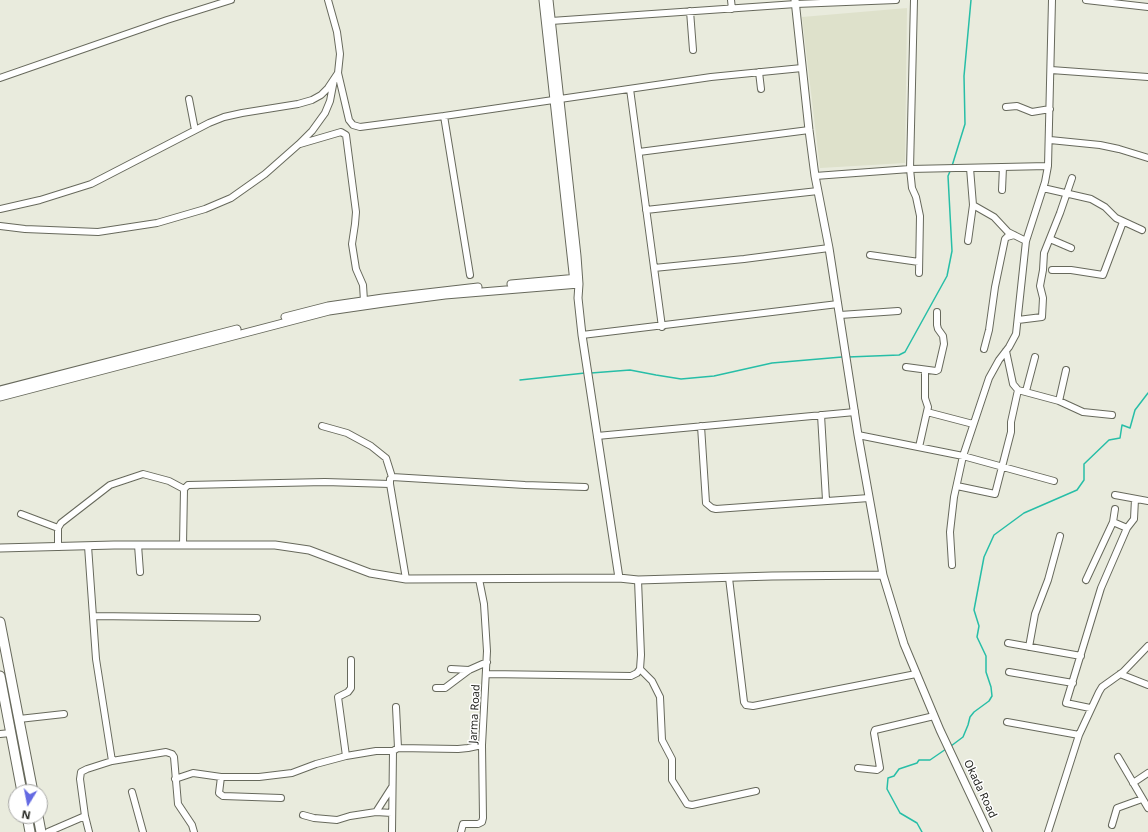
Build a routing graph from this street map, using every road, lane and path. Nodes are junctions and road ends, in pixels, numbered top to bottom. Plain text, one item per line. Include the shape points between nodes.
1 (231, 0) edge
2 (328, 0) edge
3 (543, 0) edge
4 (549, 0) edge
5 (731, 0) edge
6 (896, 0) edge
7 (914, 0) edge
8 (1052, 0) edge
9 (1086, 0) edge
10 (796, 2) edge
11 (1125, 2) edge
12 (1148, 7) edge
13 (732, 9) junction
14 (690, 11) junction
15 (551, 21) junction
16 (693, 50) dead end
17 (802, 68) junction
18 (1051, 70) junction
19 (759, 72) junction
20 (336, 76) junction
21 (1148, 77) edge
22 (0, 78) edge
23 (630, 89) junction
24 (761, 89) dead end
25 (189, 99) dead end
26 (557, 99) junction
27 (1006, 107) dead end
28 (1050, 109) junction
29 (444, 116) junction
30 (195, 130) junction
31 (809, 130) junction
32 (1050, 140) junction
33 (299, 144) junction
34 (639, 152) junction
35 (1148, 158) edge
36 (1048, 166) junction
37 (1003, 167) junction
38 (970, 168) junction
39 (910, 169) junction
40 (815, 176) junction
41 (1072, 178) dead end
42 (1043, 188) junction
43 (1002, 190) dead end
44 (818, 191) junction
45 (1067, 193) junction
46 (973, 205) junction
47 (0, 209) edge
48 (646, 210) junction
49 (1123, 222) junction
50 (0, 226) edge
51 (1142, 230) dead end
52 (1014, 235) junction
53 (1050, 239) junction
54 (968, 241) dead end
55 (1026, 241) junction
56 (829, 248) junction
57 (1071, 248) dead end
58 (870, 255) dead end
59 (919, 262) junction
60 (572, 265) junction
61 (654, 268) junction
62 (1052, 270) dead end
63 (919, 273) dead end
64 (470, 275) dead end
65 (576, 281) junction
66 (558, 283) junction
67 (578, 296) junction
68 (364, 301) junction
69 (838, 304) junction
70 (898, 311) dead end
71 (937, 312) dead end
72 (840, 315) junction
73 (1018, 320) junction
74 (662, 327) junction
75 (582, 336) junction
76 (984, 349) dead end
77 (1006, 351) junction
78 (1035, 357) dead end
79 (906, 367) dead end
80 (925, 370) junction
81 (1066, 370) dead end
82 (0, 390) edge
83 (1018, 390) junction
84 (1026, 391) junction
85 (0, 397) edge
86 (1059, 401) junction
87 (855, 412) junction
88 (927, 412) junction
89 (821, 415) junction
90 (1112, 415) dead end
91 (973, 424) junction
92 (322, 426) dead end
93 (701, 426) junction
94 (858, 435) junction
95 (597, 436) junction
96 (918, 447) junction
97 (963, 456) junction
98 (1003, 467) junction
99 (392, 477) junction
100 (1054, 481) dead end
101 (390, 484) junction
102 (957, 486) junction
103 (585, 487) dead end
104 (184, 489) junction
105 (1115, 495) dead end
106 (869, 498) junction
107 (1135, 499) junction
108 (826, 500) junction
109 (1148, 501) edge
110 (1115, 509) dead end
111 (20, 514) dead end
112 (1113, 522) junction
113 (58, 528) junction
114 (1127, 528) junction
115 (1060, 536) dead end
116 (138, 545) junction
117 (183, 545) junction
118 (88, 546) junction
119 (58, 547) junction
120 (0, 548) edge
121 (952, 565) dead end
122 (140, 572) dead end
123 (883, 574) junction
124 (619, 578) junction
125 (729, 578) junction
126 (406, 579) junction
127 (478, 579) junction
128 (638, 580) junction
129 (1086, 580) dead end
130 (93, 616) junction
131 (257, 618) dead end
132 (0, 622) edge
133 (1008, 643) dead end
134 (1030, 647) junction
135 (1148, 647) edge
136 (1081, 656) junction
137 (351, 660) dead end
138 (487, 662) junction
139 (451, 669) dead end
140 (640, 669) junction
141 (469, 670) junction
142 (1009, 672) dead end
143 (487, 674) junction
144 (916, 674) junction
145 (1120, 674) junction
146 (0, 676) edge
147 (1073, 683) junction
148 (1148, 685) edge
149 (436, 688) dead end
150 (396, 707) dead end
151 (1090, 708) junction
152 (64, 714) dead end
153 (934, 716) junction
154 (19, 719) junction
155 (1006, 722) dead end
156 (11, 733) junction
157 (0, 734) edge
158 (1079, 735) junction
159 (482, 744) junction
160 (396, 749) junction
161 (346, 756) junction
162 (1118, 757) dead end
163 (112, 761) junction
164 (858, 768) dead end
165 (1148, 773) edge
166 (221, 777) junction
167 (175, 779) junction
168 (1133, 783) junction
169 (21, 784) edge
170 (32, 784) edge
171 (392, 787) junction
172 (756, 791) dead end
173 (132, 792) dead end
174 (281, 798) dead end
175 (1142, 799) junction
176 (1148, 808) edge
177 (376, 812) junction
178 (392, 813) junction
179 (303, 815) dead end
180 (85, 816) junction
181 (1112, 825) dead end
182 (48, 832) edge
183 (89, 832) edge
184 (143, 832) edge
185 (194, 832) edge
186 (392, 832) edge
187 (461, 832) edge
188 (988, 832) edge
189 (1048, 832) edge

1 - 22 street
2 - 20 street via 339,44
3 - 26 street
4 - 15 street
5 - 13 street
6 - 10 street
7 - 39 street
8 - 18 street
9 - 11 street
10 - 13 street
10 - 17 street, Okada Road
11 - 12 street
13 - 14 street
14 - 15 street
14 - 16 street
15 - 26 street
17 - 19 street
17 - 31 street, Okada Road
18 - 21 street
18 - 28 street
19 - 23 street
19 - 24 street
20 - 29 street via 349,120 356,127
20 - 30 street via 321,95 312,100 224,117
20 - 33 street via 325,113
23 - 26 street
23 - 34 street
25 - 30 street
26 - 29 street
26 - 60 street
26 - 65 street
27 - 28 street via 1017,106 1032,112
28 - 32 street
29 - 64 street
30 - 47 street via 91,184
31 - 34 street
31 - 40 street, Okada Road
32 - 35 street via 1100,145
32 - 36 street
33 - 50 street via 265,174 231,198 205,209 157,223 98,232
33 - 68 street via 341,132 346,135 355,205 352,244
34 - 48 street
36 - 37 street
36 - 42 street
37 - 38 street
37 - 43 street
38 - 39 street
38 - 46 street
39 - 40 street
39 - 59 street via 920,216
40 - 44 street, Okada Road
41 - 45 street
42 - 45 street
42 - 55 street
44 - 48 street
44 - 56 street, Okada Road
45 - 49 street via 1097,202
45 - 53 street
46 - 52 street via 994,217
46 - 54 street
48 - 61 street
49 - 51 street
49 - 62 street via 1103,275
52 - 55 street
52 - 76 street via 1005,239
53 - 57 street
53 - 73 street via 1044,253 1040,286 1043,298 1042,317
55 - 73 street
56 - 61 street
56 - 69 street, Okada Road
58 - 59 street
59 - 63 street
60 - 65 street
60 - 66 street
61 - 74 street
65 - 66 street
65 - 67 street
66 - 67 street via 571,288
66 - 68 street via 444,290
66 - 85 street via 329,311
67 - 75 street
68 - 82 street via 328,306
69 - 72 street, Okada Road
69 - 74 street
70 - 72 street
71 - 80 street via 937,324 944,344 938,370
72 - 87 street, Okada Road
73 - 77 street via 1016,334
74 - 75 street
75 - 95 street
77 - 83 street via 1013,384
77 - 91 street via 992,370
78 - 84 street
79 - 80 street
80 - 88 street
81 - 86 street
83 - 84 street
83 - 98 street
84 - 86 street
86 - 90 street via 1087,414
87 - 89 street
87 - 94 street, Okada Road
88 - 91 street
88 - 96 street
89 - 93 street
89 - 108 street
91 - 97 street
92 - 99 street via 360,438 371,446 386,458
93 - 95 street
93 - 108 street via 708,506 716,509
94 - 96 street
94 - 106 street, Okada Road
95 - 124 street
96 - 97 street
97 - 98 street
97 - 102 street
98 - 100 street
98 - 102 street via 994,495
99 - 101 street
99 - 103 street
101 - 104 street via 325,482 188,485
101 - 126 street
102 - 121 street via 950,532
104 - 113 street via 170,480 140,474 110,484
104 - 117 street
105 - 107 street
106 - 108 street
106 - 123 street, Okada Road
107 - 109 street
107 - 114 street via 1134,517
110 - 112 street
111 - 113 street
112 - 114 street
112 - 129 street
113 - 119 street
114 - 136 street via 1101,588
115 - 134 street via 1048,580 1035,614
116 - 117 street
116 - 118 street
116 - 122 street
117 - 126 street via 257,544 300,548 370,573
118 - 119 street
118 - 130 street
119 - 120 street
123 - 125 street
123 - 144 street, Okada Road via 897,626
124 - 127 street
124 - 128 street
125 - 128 street
125 - 144 street via 746,705 753,706
126 - 127 street
127 - 138 street, Jarma Road via 484,604
128 - 140 street
130 - 131 street
130 - 163 street via 96,659
132 - 154 main road
133 - 134 street
134 - 136 street
135 - 145 street
136 - 147 street
137 - 161 street via 351,688 338,697
138 - 141 street
138 - 143 street, Jarma Road
139 - 141 street
140 - 143 street via 631,676
140 - 172 street via 652,681 660,697 662,740 672,759 672,780 687,804
141 - 149 street via 445,688
142 - 147 street
143 - 159 street, Jarma Road
144 - 153 street, Okada Road
145 - 148 street
145 - 151 street via 1100,689
146 - 156 main road
147 - 151 street via 1066,703
150 - 160 street
151 - 158 street
152 - 154 street
153 - 164 street via 875,730 880,768
153 - 188 street, Okada Road
154 - 170 main road
155 - 158 street
156 - 157 street
156 - 169 main road
158 - 189 street
159 - 160 street via 458,749
159 - 187 street, Jarma Road via 483,818 478,824 463,824
160 - 161 street
160 - 171 street
161 - 166 street via 292,773 259,777
162 - 168 street
163 - 167 street via 170,752 174,757
163 - 180 street via 82,772 80,779
165 - 168 street
166 - 167 street via 192,773
166 - 174 street via 219,793 223,796
167 - 185 street via 178,804
168 - 175 street
171 - 177 street
171 - 178 street
173 - 184 street
175 - 176 street
175 - 181 street via 1117,808
177 - 178 street
177 - 179 street via 337,820
178 - 186 street
180 - 182 street
180 - 183 street

